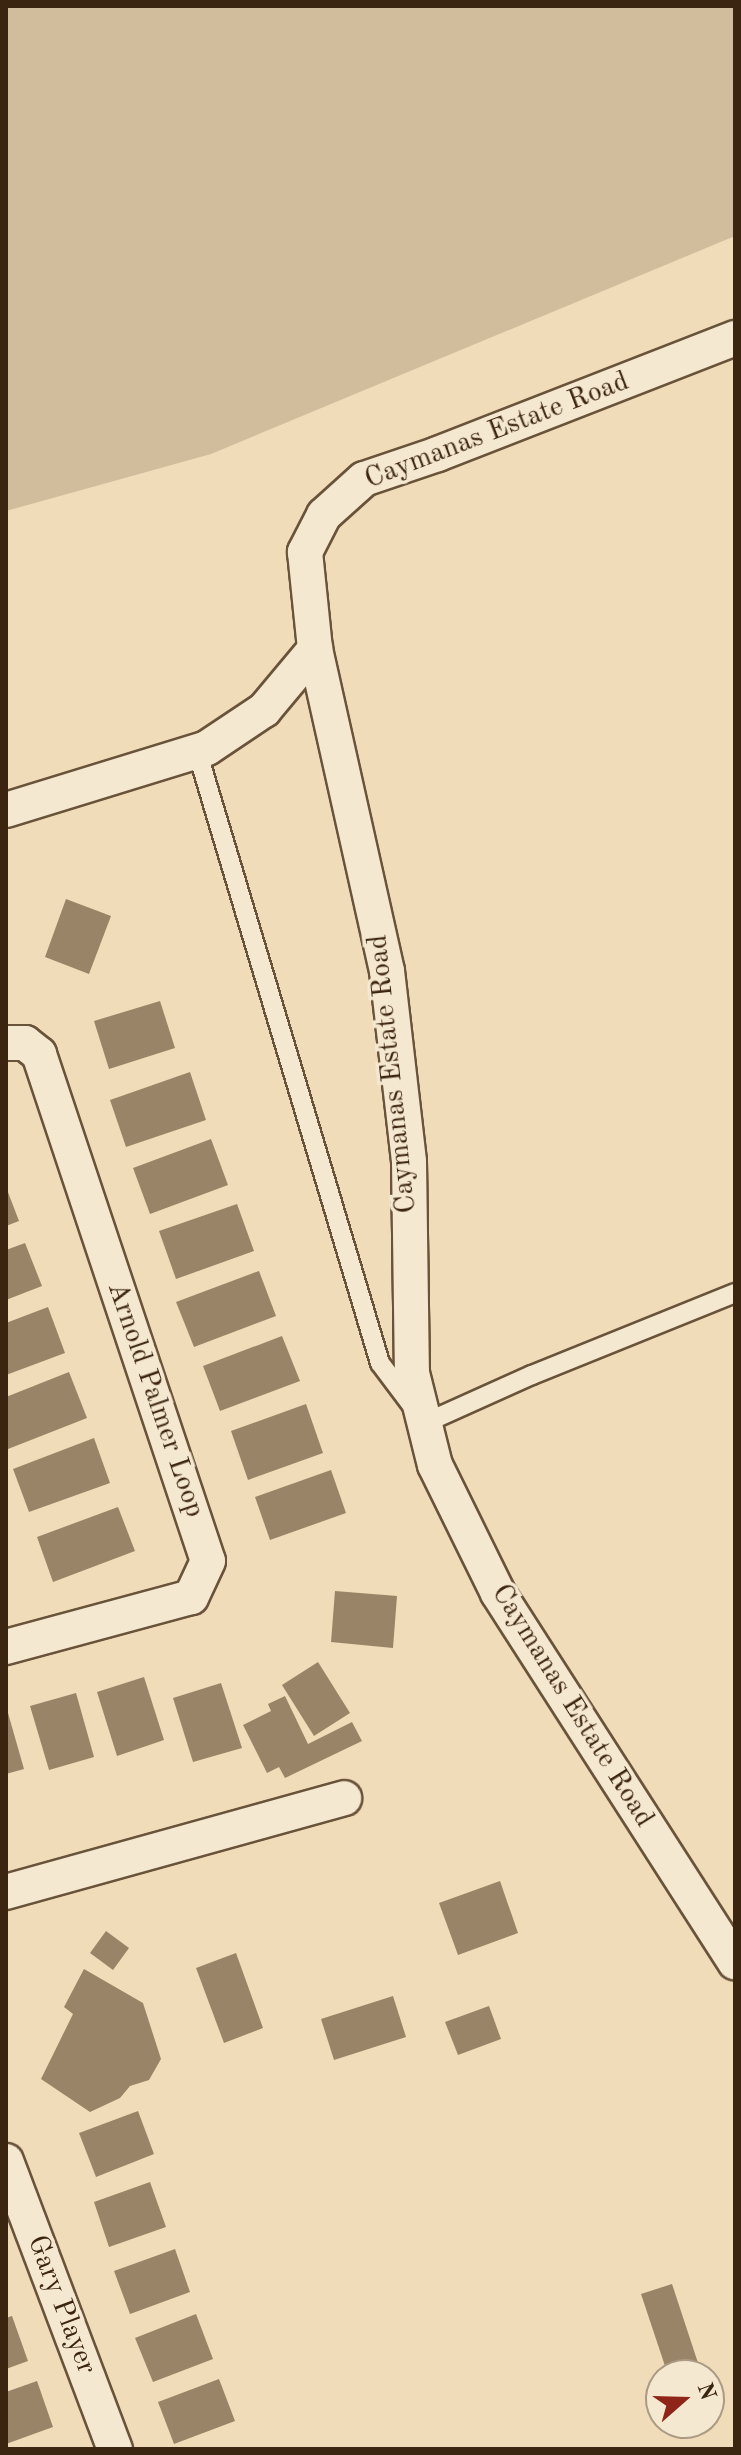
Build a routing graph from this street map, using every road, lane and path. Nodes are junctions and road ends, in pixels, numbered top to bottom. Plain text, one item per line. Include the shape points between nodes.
1 (735, 338) edge
2 (315, 649) junction
3 (197, 751) junction
4 (6, 810) edge
5 (6, 1043) edge
6 (735, 1293) edge
7 (425, 1423) junction
8 (6, 1647) edge
9 (344, 1798) dead end
10 (6, 1892) edge
11 (735, 1962) edge
12 (6, 2161) edge
13 (115, 2449) edge

1 - 2 street, Caymanas Estate Road via 364,479 324,515 305,552
2 - 3 street via 264,710
2 - 7 street, Caymanas Estate Road via 387,971 409,1162 412,1373
3 - 4 street
3 - 7 lane via 380,1363
5 - 8 street, Arnold Palmer Loop via 25,1043 39,1054 208,1561 191,1597
6 - 7 lane
7 - 11 street, Caymanas Estate Road via 435,1465 498,1593
9 - 10 street
12 - 13 street, Gary Player

